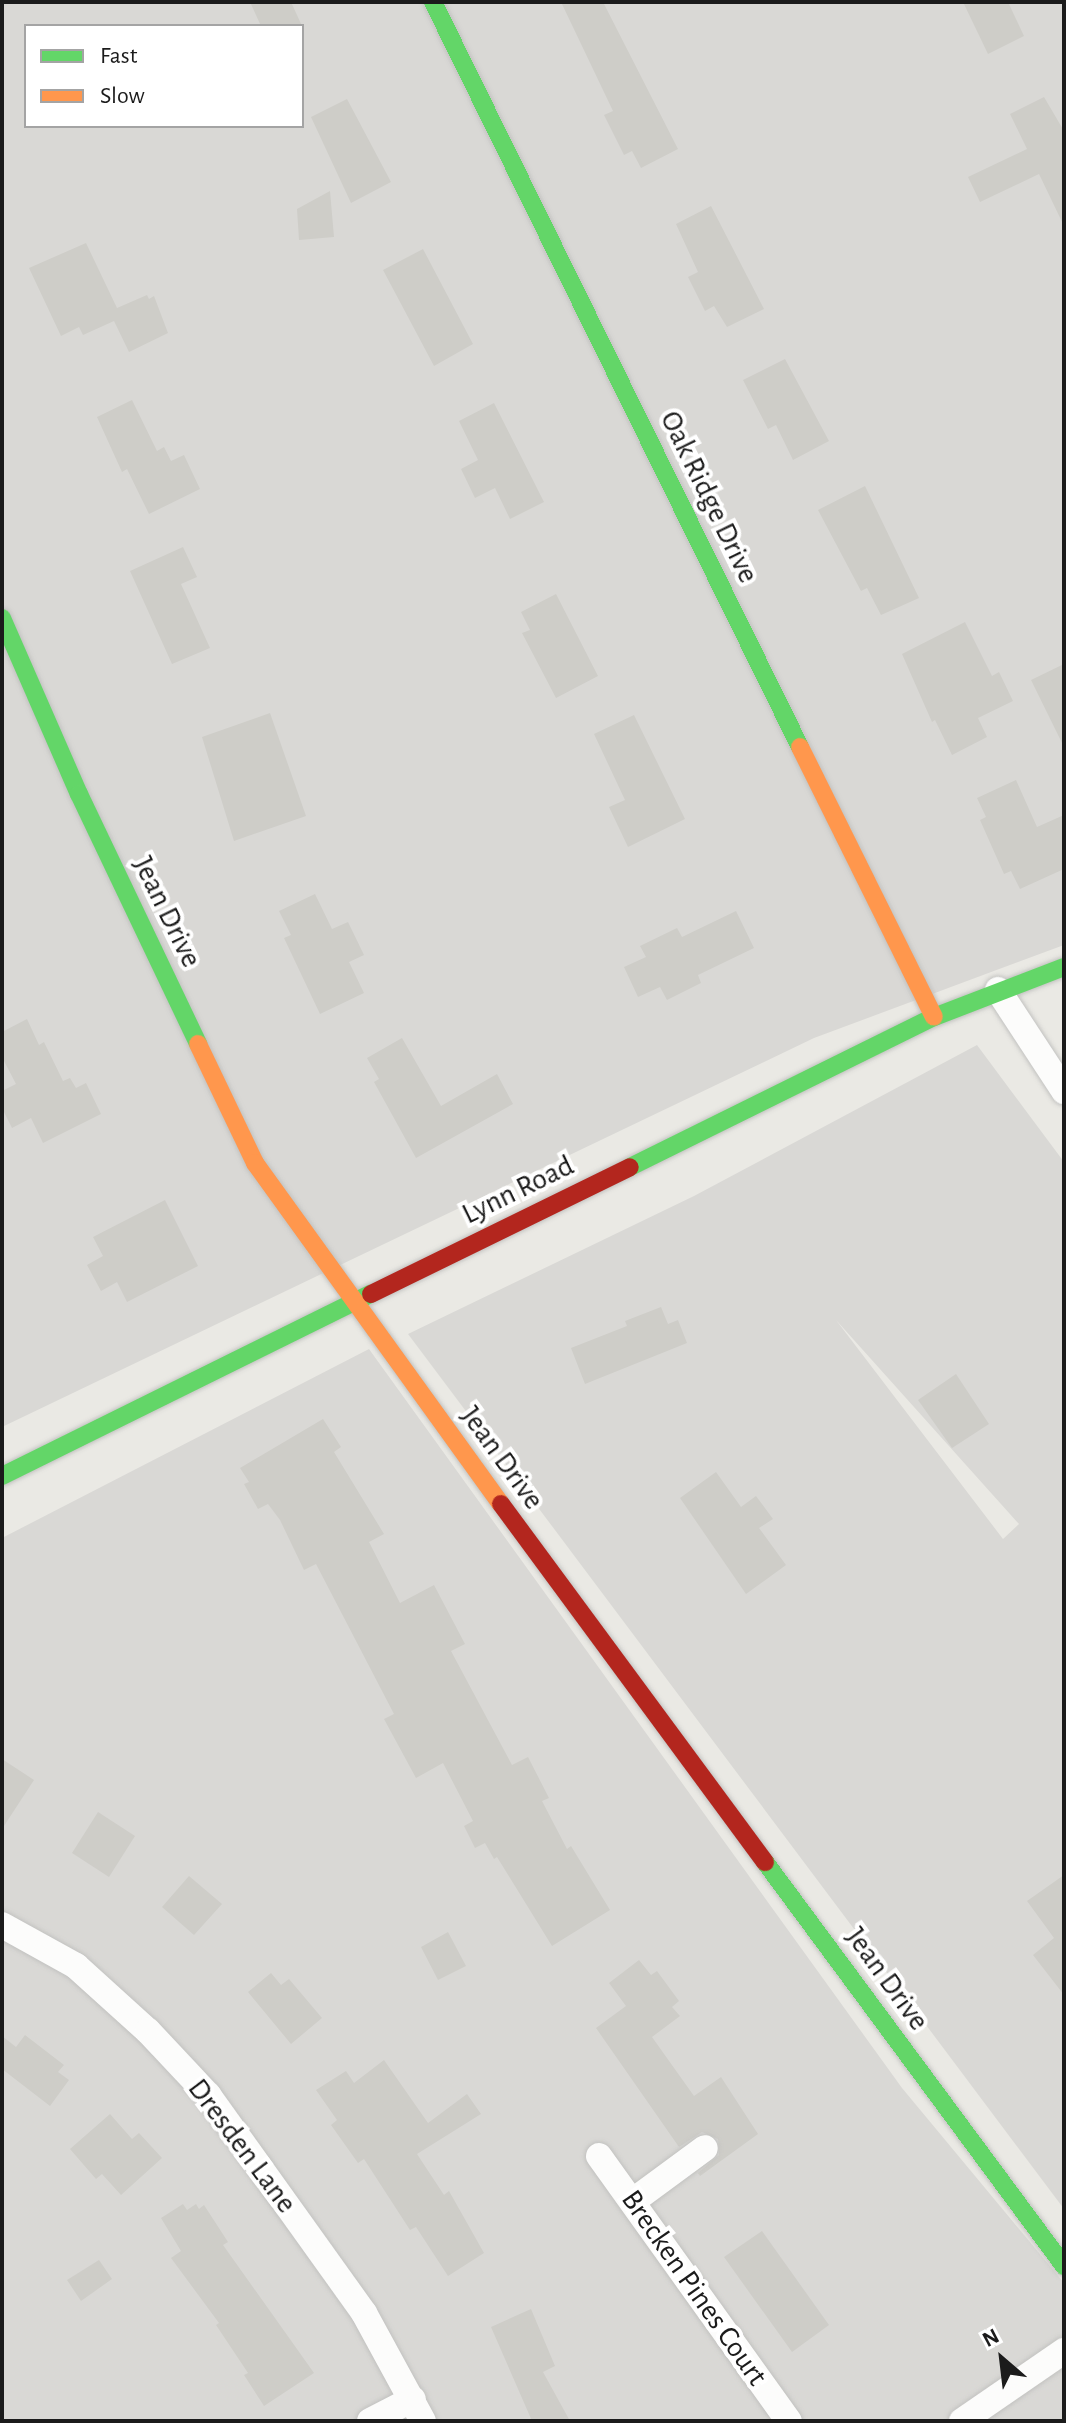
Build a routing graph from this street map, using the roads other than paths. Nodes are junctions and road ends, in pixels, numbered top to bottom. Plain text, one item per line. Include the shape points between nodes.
1 (433, 2) edge
2 (2, 618) edge
3 (1064, 967) edge
4 (998, 990) junction
5 (934, 1017) junction
6 (1064, 1091) edge
7 (354, 1301) junction
8 (2, 1476) edge
9 (2, 1925) edge
10 (705, 2148) dead end
11 (599, 2156) dead end
12 (633, 2201) junction
13 (1064, 2266) edge
14 (1064, 2351) edge
15 (418, 2410) edge
16 (370, 2421) edge
17 (789, 2421) edge
18 (962, 2421) edge

1 - 5 street, Oak Ridge Drive
2 - 7 street, Jean Drive via 79,794 255,1163
3 - 4 street, Lynn Road
4 - 5 street, Lynn Road
4 - 6 street
5 - 7 street, Lynn Road
7 - 8 street, Lynn Road
7 - 13 street, Jean Drive
9 - 15 street, Dresden Lane via 76,1966 208,2095 364,2313
10 - 12 street
11 - 12 street, Brecken Pines Court
12 - 17 street, Brecken Pines Court
14 - 18 street
15 - 16 street

